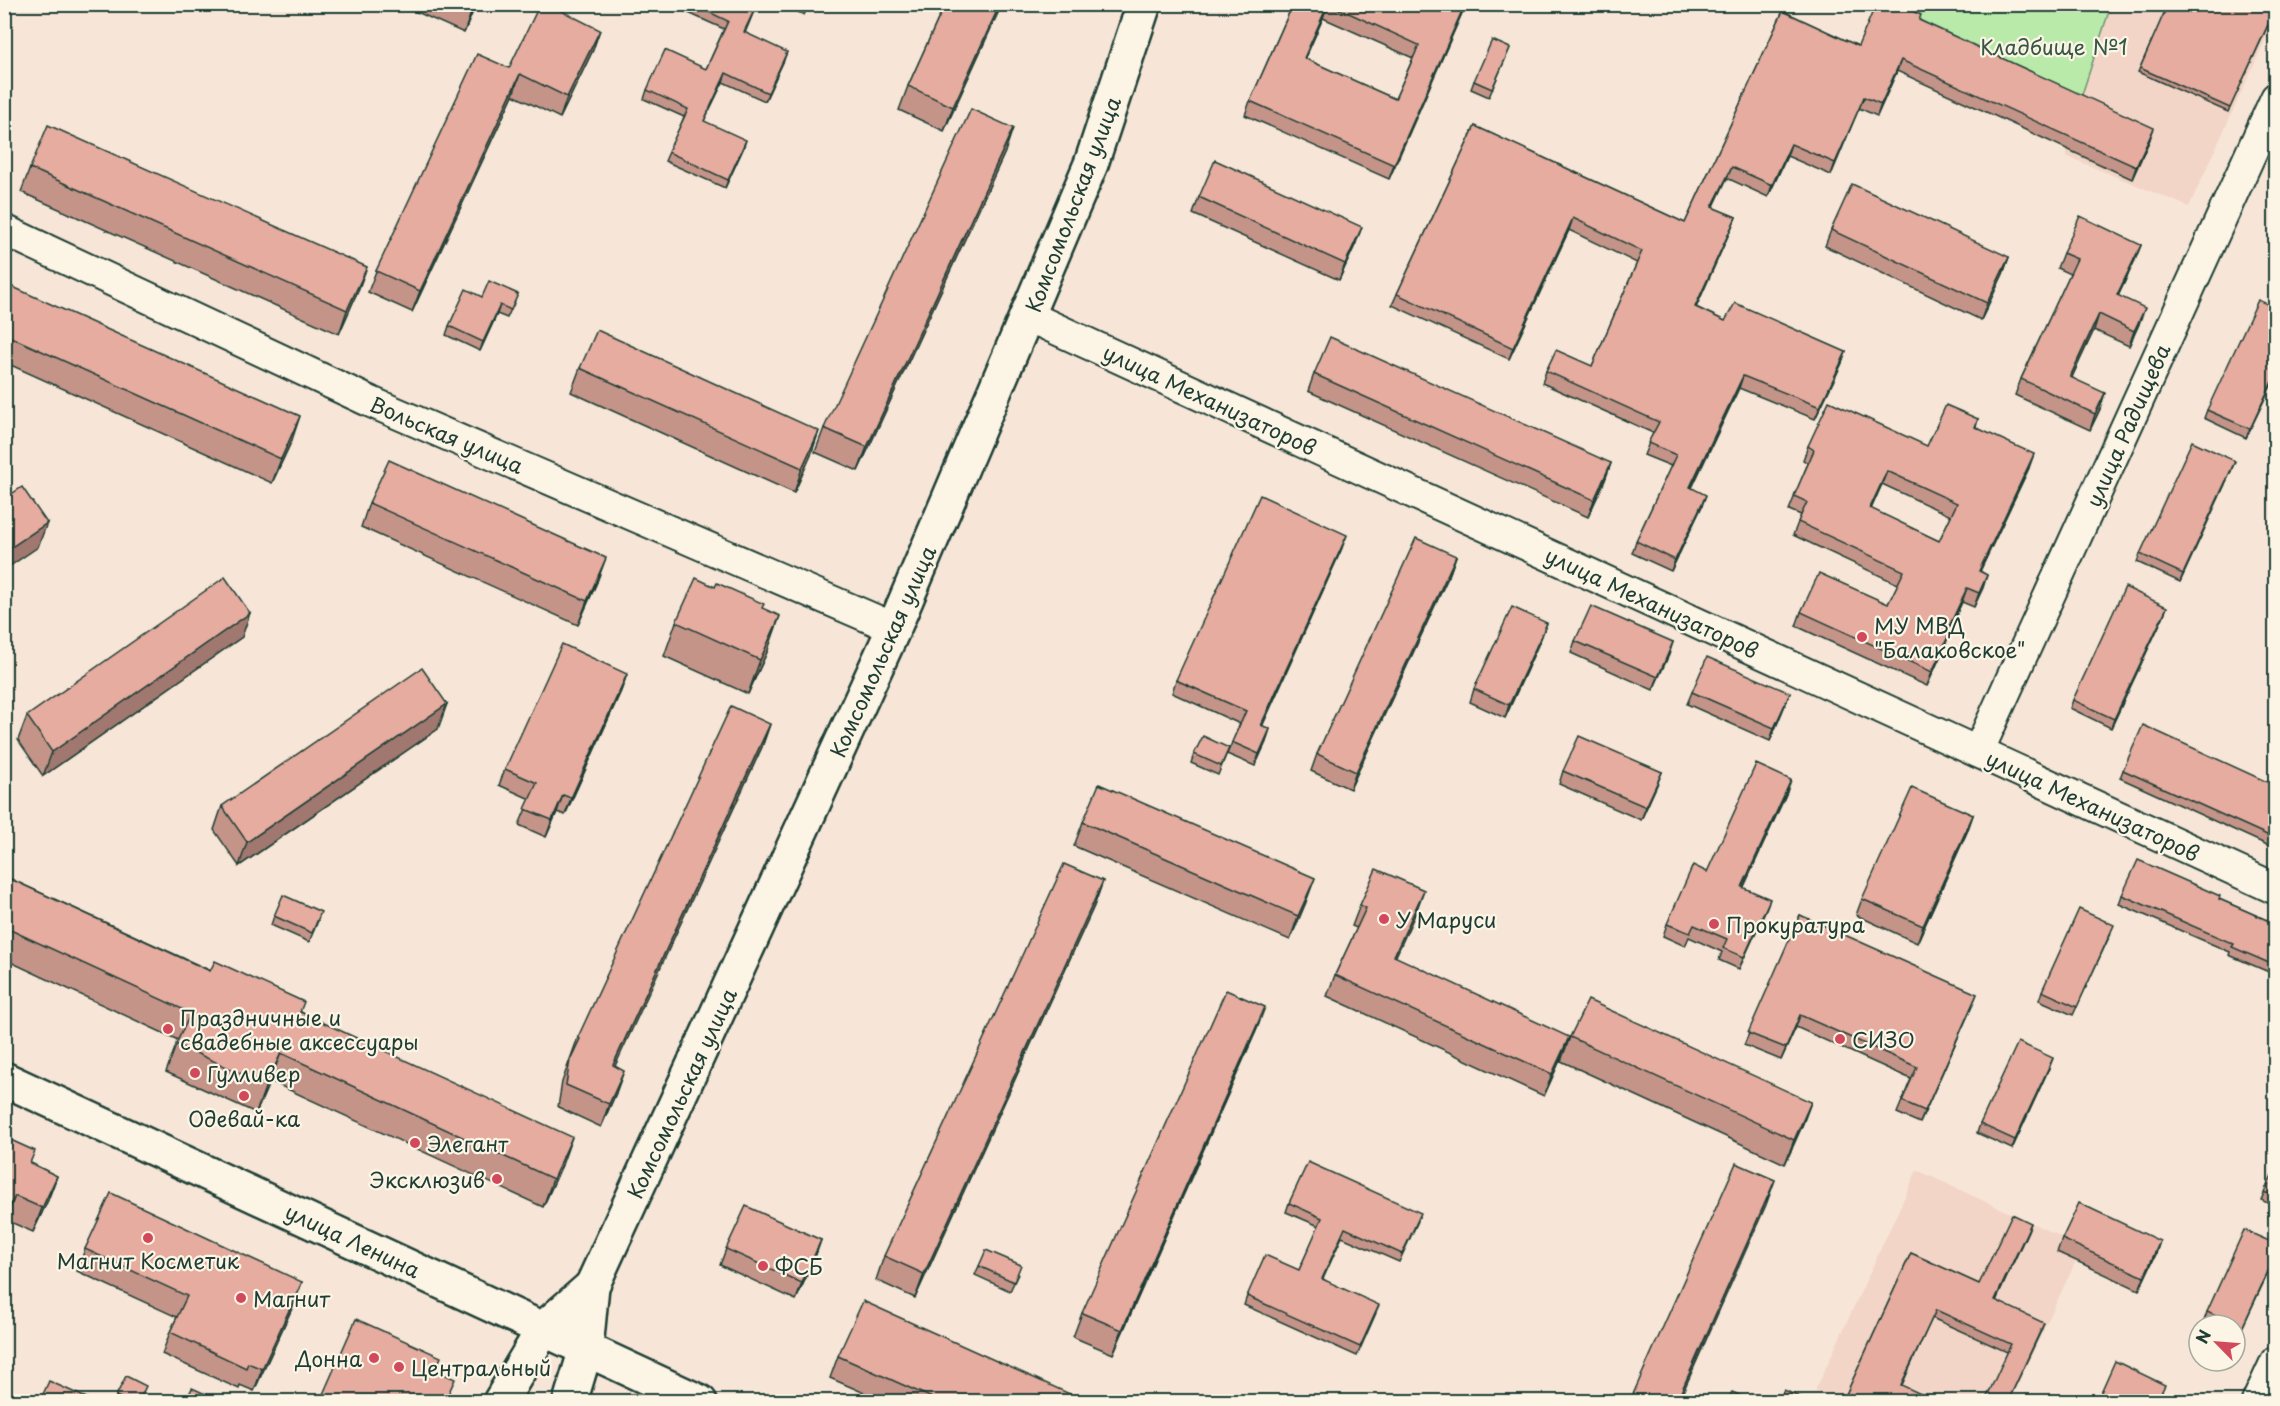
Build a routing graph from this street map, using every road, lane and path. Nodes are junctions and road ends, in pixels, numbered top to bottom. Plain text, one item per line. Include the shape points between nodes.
1 (1144, 4) edge
2 (2276, 98) edge
3 (4, 230) edge
4 (1028, 316) junction
5 (894, 627) junction
6 (1978, 752) junction
7 (2276, 889) edge
8 (4, 1079) edge
9 (592, 1286) junction
10 (544, 1328) junction
11 (586, 1349) junction
12 (2276, 1361) edge
13 (500, 1401) edge
14 (570, 1401) edge
15 (700, 1401) edge
16 (2257, 1401) edge

1 - 4 main road, Комсомольская улица via 1091,164
2 - 6 street, улица Радищева
3 - 5 street, Вольская улица via 371,402
4 - 5 main road, Комсомольская улица
4 - 6 street, улица Механизаторов
5 - 9 main road, Комсомольская улица
6 - 7 street, улица Механизаторов
8 - 10 main road, улица Ленина
9 - 10 main road, Комсомольская улица
9 - 11 main road, Комсомольская улица
10 - 11 main road, улица Ленина
10 - 13 main road, Комсомольская улица
11 - 14 main road, Комсомольская улица
11 - 15 main road, улица Ленина
12 - 16 street

